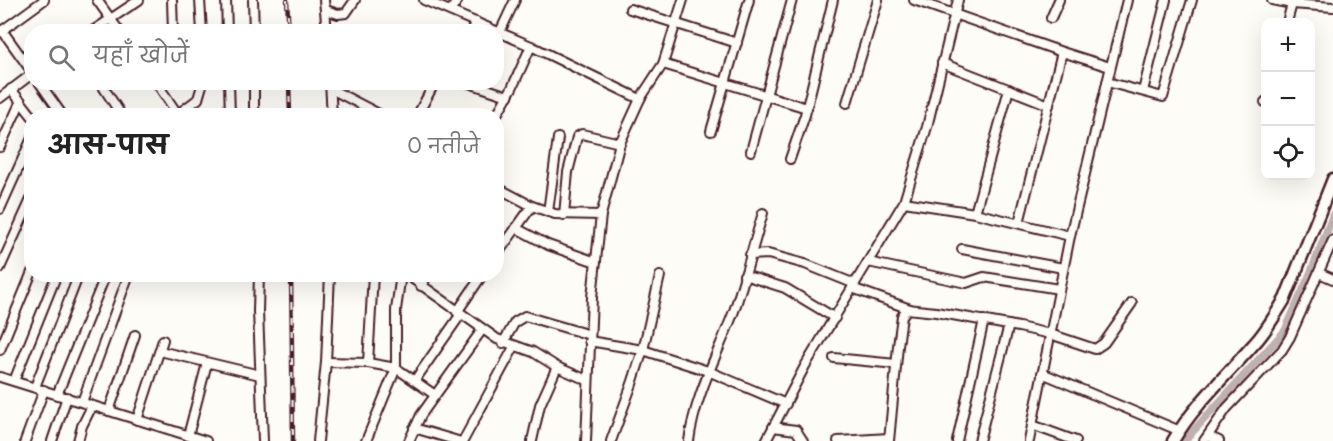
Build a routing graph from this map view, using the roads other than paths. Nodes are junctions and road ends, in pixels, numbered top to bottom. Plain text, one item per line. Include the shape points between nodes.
1 (44, 0) edge
2 (97, 0) edge
3 (138, 0) edge
4 (172, 0) edge
5 (200, 0) edge
6 (226, 0) edge
7 (253, 0) edge
8 (324, 0) edge
9 (355, 0) edge
10 (424, 0) edge
11 (458, 0) edge
12 (515, 0) edge
13 (683, 0) edge
14 (749, 0) edge
15 (792, 0) edge
16 (833, 0) edge
17 (878, 0) edge
18 (914, 0) edge
19 (958, 0) edge
20 (1059, 0) edge
21 (1127, 0) edge
22 (1166, 0) edge
23 (1192, 0) edge
24 (1272, 0) edge
25 (1292, 4) junction
26 (1333, 7) edge
27 (630, 9) dead end
28 (326, 10) junction
29 (450, 11) junction
30 (954, 13) junction
31 (110, 18) junction
32 (1051, 18) dead end
33 (1288, 18) edge
34 (476, 22) joint
35 (102, 24) edge
36 (114, 24) edge
37 (173, 24) edge
38 (202, 24) edge
39 (227, 24) edge
40 (254, 24) edge
41 (327, 24) edge
42 (481, 24) edge
43 (504, 24) edge
44 (675, 24) junction
45 (1, 31) edge
46 (504, 34) edge
47 (737, 43) junction
48 (531, 46) junction
49 (1062, 52) junction
50 (24, 62) edge
51 (942, 63) junction
52 (663, 64) junction
53 (1110, 67) junction
54 (24, 79) edge
55 (726, 82) junction
56 (1107, 82) junction
57 (11, 88) junction
58 (1009, 89) junction
59 (45, 90) edge
60 (105, 90) edge
61 (161, 90) edge
62 (201, 90) edge
63 (229, 90) edge
64 (254, 90) edge
65 (331, 90) edge
66 (338, 90) edge
67 (428, 90) edge
68 (490, 90) edge
69 (1143, 91) junction
70 (766, 95) junction
71 (508, 96) junction
72 (0, 98) edge
73 (640, 99) junction
74 (21, 101) junction
75 (847, 103) dead end
76 (1049, 105) junction
77 (26, 108) edge
78 (57, 108) edge
79 (117, 108) edge
80 (173, 108) edge
81 (187, 108) edge
82 (230, 108) edge
83 (254, 108) edge
84 (332, 108) edge
85 (369, 108) edge
86 (420, 108) edge
87 (501, 108) edge
88 (807, 108) junction
89 (711, 131) dead end
90 (558, 138) dead end
91 (620, 143) junction
92 (0, 147) edge
93 (751, 151) dead end
94 (24, 156) edge
95 (790, 159) dead end
96 (1333, 179) edge
97 (504, 191) edge
98 (1330, 196) edge
99 (904, 202) junction
100 (532, 206) junction
101 (0, 209) edge
102 (548, 212) junction
103 (763, 213) dead end
104 (975, 213) junction
105 (24, 215) edge
106 (564, 215) junction
107 (601, 215) junction
108 (1019, 223) junction
109 (516, 228) junction
110 (1070, 236) junction
111 (1333, 240) edge
112 (504, 245) edge
113 (962, 249) dead end
114 (750, 255) junction
115 (596, 262) junction
116 (868, 262) junction
117 (0, 268) edge
118 (1063, 268) junction
119 (1319, 273) junction
120 (744, 275) junction
121 (660, 276) dead end
122 (1333, 279) edge
123 (28, 282) edge
124 (54, 282) edge
125 (76, 282) edge
126 (103, 282) edge
127 (126, 282) edge
128 (259, 282) edge
129 (330, 282) edge
130 (373, 282) edge
131 (402, 282) edge
132 (415, 282) edge
133 (423, 282) edge
134 (478, 282) edge
135 (421, 286) junction
136 (854, 286) junction
137 (1059, 289) junction
138 (1132, 303) dead end
139 (910, 309) junction
140 (459, 313) junction
141 (835, 318) junction
142 (984, 320) junction
143 (1009, 325) junction
144 (482, 330) junction
145 (1050, 334) junction
146 (135, 335) dead end
147 (590, 338) junction
148 (163, 340) dead end
149 (503, 343) junction
150 (514, 346) junction
151 (0, 350) edge
152 (643, 350) junction
153 (160, 351) junction
154 (834, 358) dead end
155 (207, 363) junction
156 (326, 363) junction
157 (368, 363) junction
158 (896, 364) junction
159 (557, 367) junction
160 (396, 368) junction
161 (708, 371) junction
162 (1042, 373) junction
163 (260, 375) junction
164 (0, 377) edge
165 (415, 380) junction
166 (588, 380) junction
167 (14, 381) junction
168 (34, 387) junction
169 (44, 390) junction
170 (435, 394) junction
171 (57, 395) junction
172 (67, 398) junction
173 (82, 402) junction
174 (786, 404) junction
175 (92, 406) junction
176 (109, 411) junction
177 (137, 420) junction
178 (1032, 425) junction
179 (772, 427) junction
180 (414, 428) junction
181 (1180, 431) junction
182 (188, 436) junction
183 (439, 438) edge
184 (1206, 438) edge
185 (889, 440) edge
186 (25, 441) edge
187 (52, 441) edge
188 (78, 441) edge
189 (205, 441) edge
190 (263, 441) edge
191 (318, 441) edge
192 (366, 441) edge
193 (409, 441) edge
194 (458, 441) edge
195 (463, 441) edge
196 (531, 441) edge
197 (586, 441) edge
198 (611, 441) edge
199 (689, 441) edge
200 (766, 441) edge
201 (803, 441) edge
202 (838, 441) edge
203 (957, 441) edge
204 (979, 441) edge
205 (1029, 441) edge
206 (1076, 441) edge
207 (1173, 441) edge
208 (1219, 441) edge

1 - 45 street
2 - 31 street
3 - 31 street
4 - 37 street
5 - 38 street
6 - 39 street
7 - 40 street
8 - 28 street
9 - 28 street via 346,13
10 - 29 street
11 - 29 street
12 - 43 street
13 - 44 street
14 - 47 street
15 - 70 street
16 - 88 street
17 - 75 street
18 - 30 street
19 - 30 street
20 - 32 street
21 - 53 street
22 - 69 street
23 - 69 street via 1163,97
24 - 25 street
25 - 26 street
25 - 33 street
27 - 44 street
28 - 41 street
29 - 34 street
30 - 49 street
30 - 51 street
31 - 35 street
31 - 36 street
34 - 42 street
44 - 47 street
44 - 52 street
45 - 50 street
46 - 48 street
47 - 55 street
48 - 71 street
48 - 73 street
49 - 53 street
49 - 76 street
51 - 58 street
51 - 99 street
52 - 55 street
52 - 73 street
53 - 56 street
54 - 57 street
55 - 70 street
55 - 89 street
56 - 69 street
56 - 110 street
57 - 72 street
57 - 74 street
58 - 76 street
58 - 104 street
59 - 78 street
60 - 79 street
61 - 80 street
62 - 81 street via 198,99
63 - 82 street
64 - 83 street
65 - 84 street
66 - 85 street
67 - 86 street
68 - 71 street
70 - 88 street
70 - 93 street
71 - 87 street
73 - 91 street
74 - 77 street
74 - 92 street
76 - 108 street
88 - 95 street
90 - 102 street
91 - 106 street via 582,134 577,137 568,172
91 - 107 street
94 - 101 street
96 - 98 street
97 - 100 street
98 - 181 street via 1276,314
99 - 104 street
99 - 116 street
100 - 102 street
100 - 109 street
102 - 106 street
103 - 114 street
104 - 108 street
105 - 117 street
106 - 107 street
107 - 115 street
108 - 110 street
109 - 112 street
109 - 115 street via 548,245
110 - 118 street
111 - 119 street
113 - 118 street
114 - 120 street
114 - 136 street via 768,254 805,264
115 - 147 street
116 - 136 street
116 - 137 street via 966,283 984,277
118 - 137 street
119 - 122 street
119 - 184 street via 1286,344 1227,408
120 - 141 street via 785,288
120 - 161 street
121 - 152 street
123 - 151 street
124 - 167 street
125 - 168 street
126 - 171 street
127 - 173 street
128 - 163 street
129 - 156 street
130 - 157 street
131 - 160 street via 396,310
132 - 135 street
133 - 135 street
134 - 140 street
135 - 140 street
136 - 139 street
136 - 141 street
137 - 145 street
138 - 145 street via 1100,347
139 - 142 street
139 - 158 street via 902,316
140 - 144 street
140 - 165 street
141 - 174 street
142 - 143 street
142 - 203 street
143 - 145 street
143 - 204 street
144 - 149 street
144 - 170 street
145 - 162 street
146 - 176 street
147 - 149 street via 525,316 515,322
147 - 152 street
147 - 166 street
148 - 153 street
149 - 150 street
150 - 159 street
150 - 195 street
152 - 161 street
152 - 198 street
153 - 155 street
153 - 177 street
154 - 158 street
155 - 163 street
155 - 182 street
156 - 157 street
156 - 191 street
157 - 160 street
158 - 185 street
159 - 166 street
159 - 196 street via 540,405
160 - 165 street
160 - 192 street
161 - 174 street
161 - 199 street
162 - 178 street
162 - 181 street
163 - 190 street
164 - 167 street
165 - 170 street
166 - 197 street
167 - 168 street
168 - 169 street
169 - 171 street
169 - 186 street
170 - 180 street
171 - 172 street
172 - 173 street
172 - 187 street
173 - 175 street
174 - 179 street
175 - 176 street
175 - 188 street
176 - 177 street
177 - 182 street
178 - 205 street
178 - 206 street
179 - 200 street
179 - 201 street via 796,430
180 - 183 street
180 - 193 street
181 - 207 street
182 - 189 street
183 - 194 street
184 - 208 street
185 - 202 street

